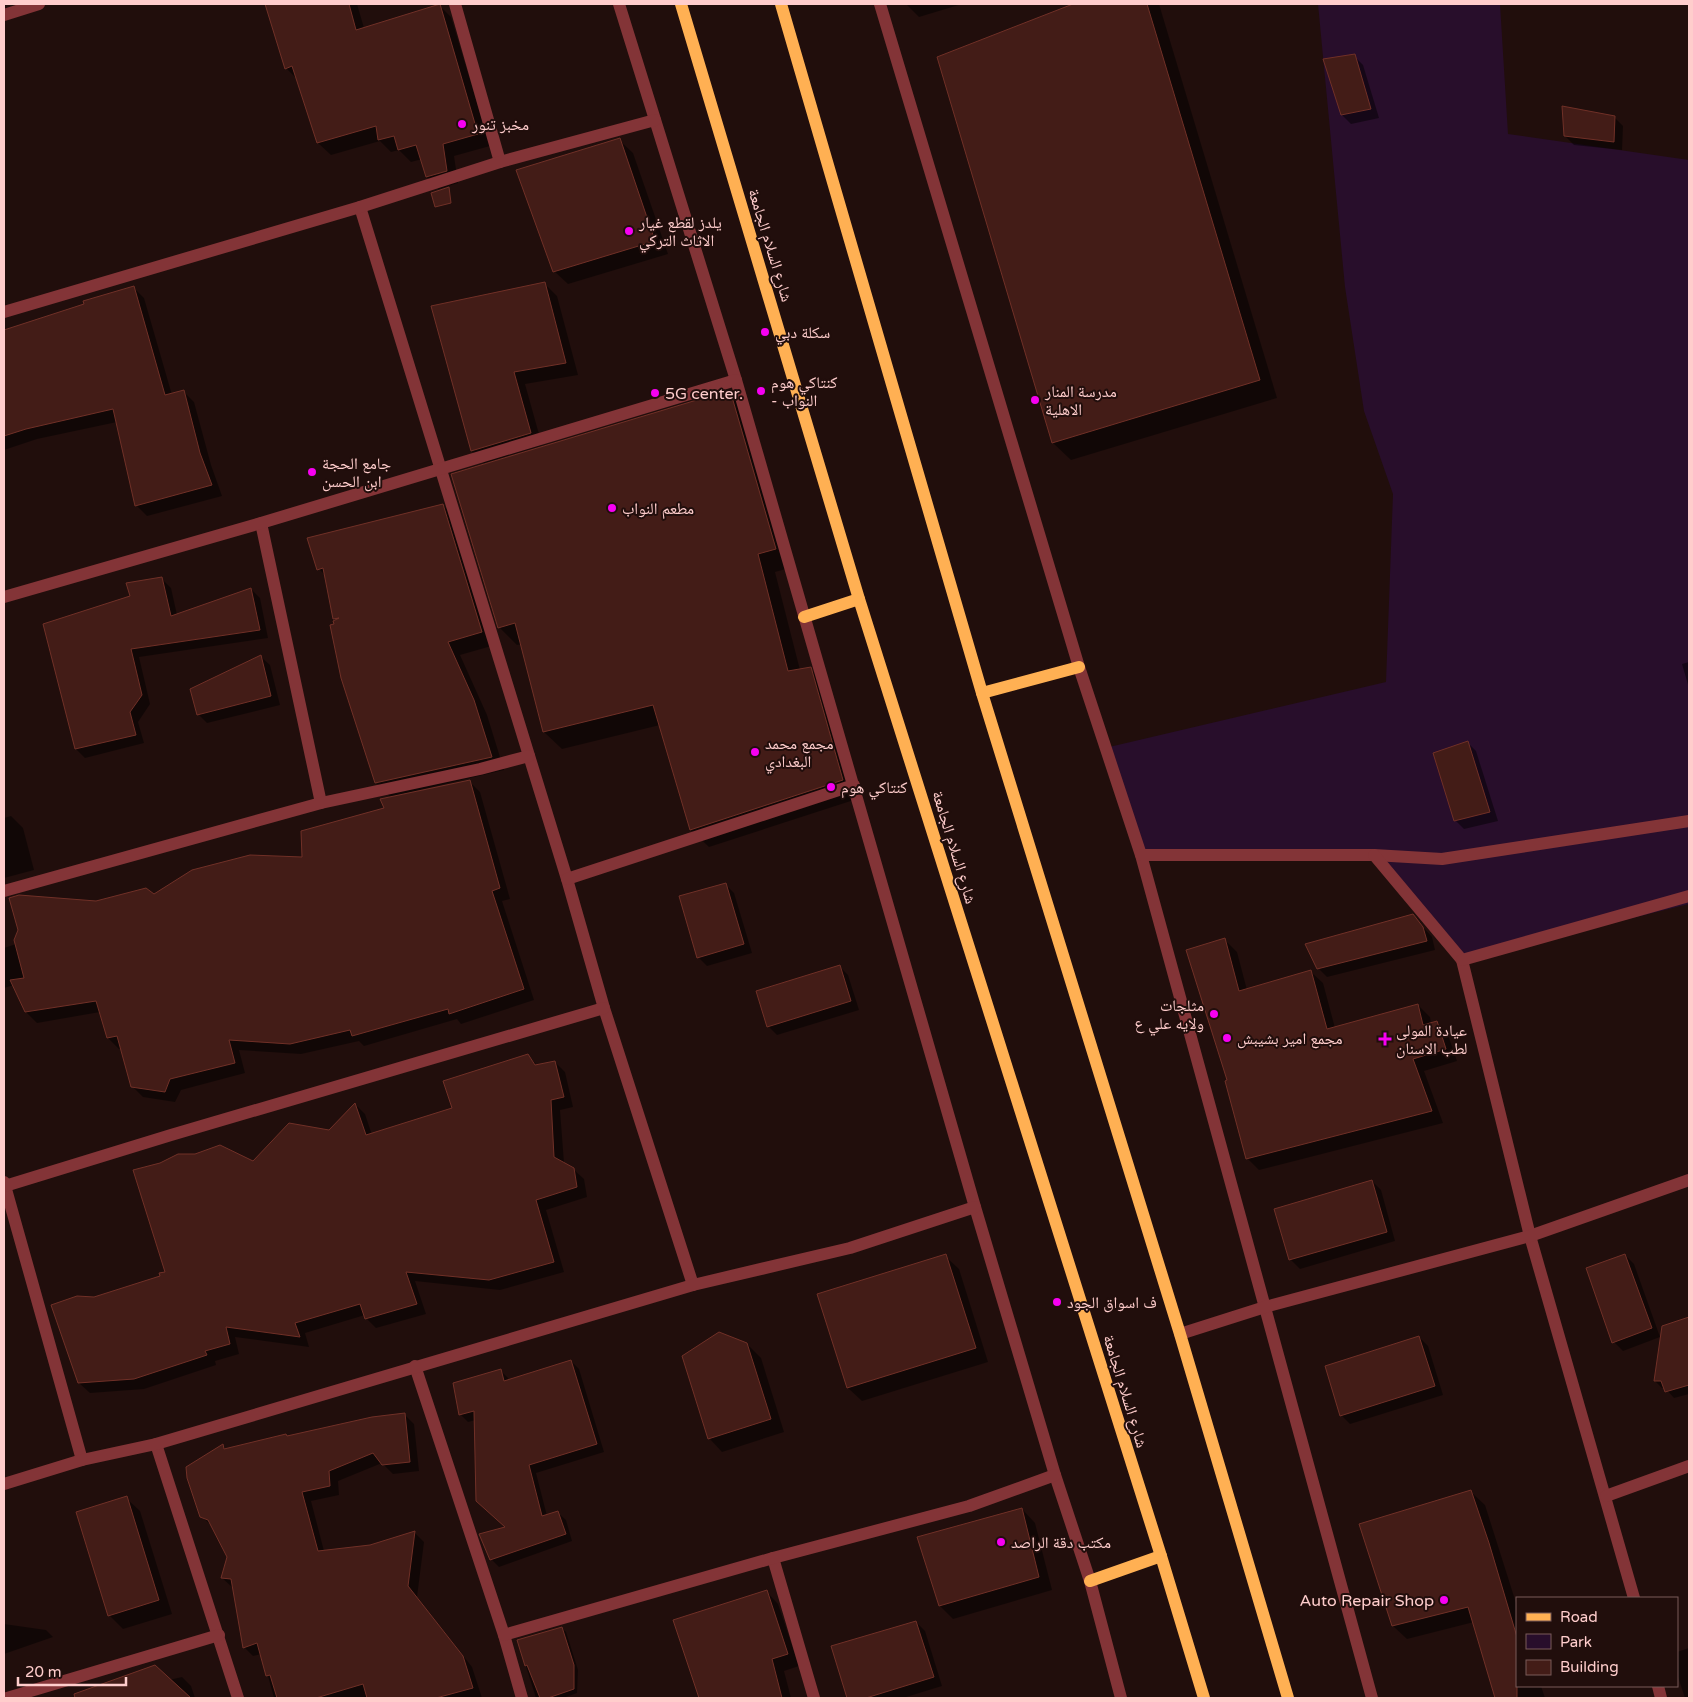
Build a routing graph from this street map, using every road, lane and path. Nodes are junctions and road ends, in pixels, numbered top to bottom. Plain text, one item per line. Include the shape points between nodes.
1 (39, 4) edge
2 (455, 4) edge
3 (619, 4) edge
4 (681, 4) edge
5 (781, 4) edge
6 (880, 4) edge
7 (4, 15) edge
8 (656, 120) junction
9 (500, 162) junction
10 (360, 207) junction
11 (4, 312) edge
12 (736, 380) junction
13 (440, 468) junction
14 (261, 522) junction
15 (4, 597) edge
16 (860, 599) junction
17 (804, 617) junction
18 (1079, 667) junction
19 (982, 694) junction
20 (529, 756) junction
21 (854, 785) junction
22 (321, 803) junction
23 (1689, 821) edge
24 (1141, 855) junction
25 (1374, 855) junction
26 (567, 879) junction
27 (4, 890) edge
28 (1689, 896) edge
29 (1462, 960) junction
30 (604, 1008) junction
31 (1688, 1183) edge
32 (4, 1184) edge
33 (975, 1207) junction
34 (1530, 1236) junction
35 (692, 1285) junction
36 (1265, 1307) junction
37 (1180, 1334) junction
38 (415, 1366) junction
39 (156, 1444) junction
40 (82, 1460) junction
41 (1689, 1466) edge
42 (1055, 1475) junction
43 (4, 1484) edge
44 (1606, 1496) junction
45 (1161, 1556) junction
46 (773, 1558) junction
47 (1090, 1581) junction
48 (1634, 1597) edge
49 (219, 1635) junction
50 (504, 1635) junction
51 (7, 1698) edge
52 (238, 1698) edge
53 (522, 1698) edge
54 (814, 1698) edge
55 (1121, 1698) edge
56 (1204, 1698) edge
57 (1288, 1698) edge
58 (1372, 1698) edge

1 - 7 street
2 - 9 street
3 - 8 street
4 - 16 main road, شارع السلام الجامعة
5 - 19 main road
6 - 18 street
8 - 9 street
8 - 12 street
9 - 10 street
10 - 11 street
10 - 13 street
12 - 13 street
12 - 17 street
13 - 14 street
13 - 20 street
14 - 15 street
14 - 22 street
16 - 17 main road
16 - 45 main road, شارع السلام الجامعة
17 - 21 street
18 - 19 main road
18 - 24 street
19 - 37 main road
20 - 22 street
20 - 26 street
21 - 26 street
21 - 33 street
22 - 27 street
23 - 25 street via 1442,859
24 - 25 street
24 - 36 street
25 - 29 street
26 - 30 street
28 - 29 street
29 - 34 street
30 - 32 street
30 - 35 street
31 - 34 street
32 - 40 street
33 - 35 street via 850,1248
33 - 42 street
34 - 36 street
34 - 44 street
35 - 38 street
36 - 37 street
36 - 58 street
37 - 57 main road
38 - 39 street
38 - 50 street
39 - 40 street
39 - 49 street
40 - 43 street
41 - 44 street
42 - 46 street via 969,1506
42 - 47 street
44 - 48 street
45 - 47 main road
45 - 56 main road, شارع السلام الجامعة
46 - 50 street
46 - 54 street
47 - 55 street
49 - 51 street
49 - 52 street
50 - 53 street

